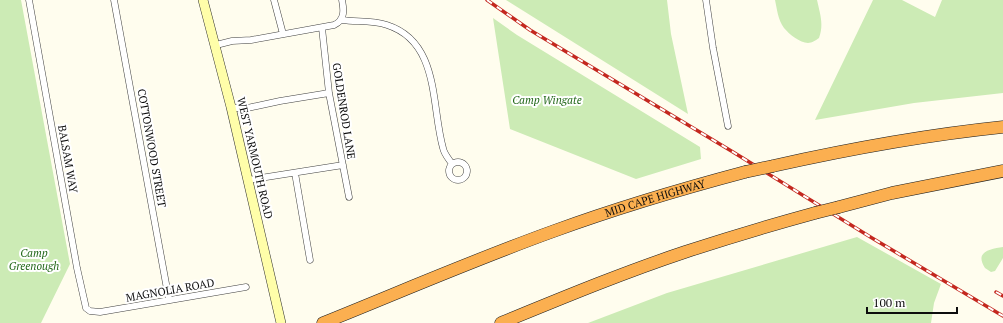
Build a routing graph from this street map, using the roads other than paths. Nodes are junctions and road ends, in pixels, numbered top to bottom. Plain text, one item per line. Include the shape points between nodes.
1 (29, 0) edge
2 (114, 0) edge
3 (203, 0) edge
4 (274, 0) edge
5 (342, 0) edge
6 (706, 0) edge
7 (342, 20) junction
8 (322, 28) junction
9 (283, 34) junction
10 (216, 45) junction
11 (329, 93) junction
12 (231, 107) junction
13 (728, 126) dead end
14 (1003, 127) edge
15 (452, 164) dead end
16 (343, 165) junction
17 (1003, 171) edge
18 (295, 174) junction
19 (248, 180) junction
20 (349, 197) dead end
21 (310, 260) dead end
22 (246, 287) dead end
23 (170, 300) junction
24 (98, 312) joint
25 (281, 323) edge
26 (323, 323) edge
27 (501, 323) edge

1 - 24 street, BALSAM WAY via 84,305 90,311
2 - 23 street, COTTONWOOD STREET
3 - 10 main road, WEST YARMOUTH ROAD
4 - 9 street
5 - 7 street
6 - 13 street
7 - 8 street
7 - 15 street via 387,25 415,45 431,75 443,150
8 - 9 street
8 - 11 street, GOLDENROD LANE
9 - 10 street
10 - 12 main road, WEST YARMOUTH ROAD
11 - 12 street via 242,109
11 - 16 street, GOLDENROD LANE
12 - 19 main road, WEST YARMOUTH ROAD
14 - 26 highway, MID CAPE HIGHWAY, bridge via 881,144 773,166 651,199 485,257
16 - 18 street
16 - 20 street, GOLDENROD LANE
17 - 27 highway, bridge via 839,206 749,232 594,285
18 - 19 street
18 - 21 street
19 - 25 main road, WEST YARMOUTH ROAD
22 - 23 street, MAGNOLIA ROAD
23 - 24 street, MAGNOLIA ROAD

